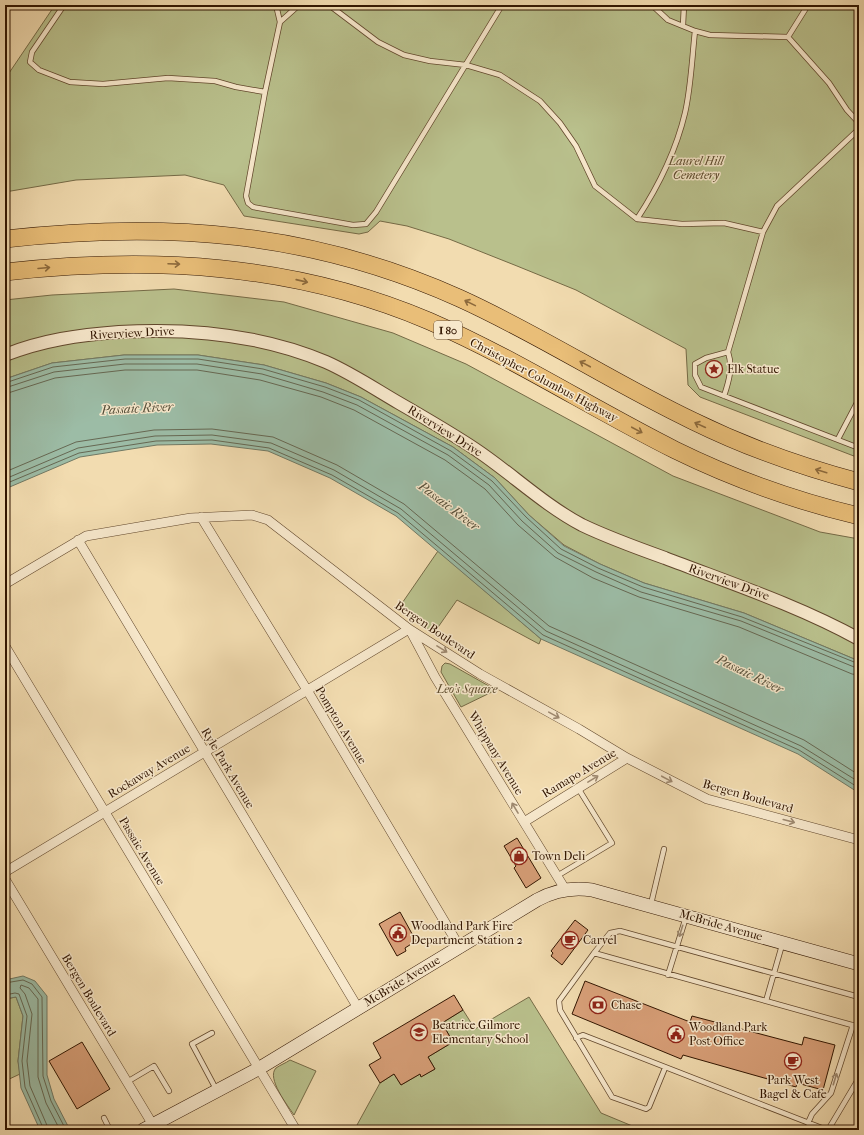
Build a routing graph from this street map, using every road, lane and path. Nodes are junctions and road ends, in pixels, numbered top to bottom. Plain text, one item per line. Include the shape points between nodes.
1 (64, 5) edge
2 (276, 5) edge
3 (299, 5) edge
4 (329, 5) edge
5 (337, 5) edge
6 (502, 5) edge
7 (652, 5) edge
8 (684, 5) edge
9 (808, 5) edge
10 (338, 11) junction
11 (280, 22) junction
12 (682, 25) junction
13 (695, 31) junction
14 (788, 37) junction
15 (466, 65) junction
16 (264, 92) junction
17 (859, 123) edge
18 (859, 129) edge
19 (637, 219) junction
20 (763, 232) junction
21 (5, 239) edge
22 (5, 272) edge
23 (728, 352) junction
24 (5, 355) edge
25 (724, 396) junction
26 (859, 399) edge
27 (838, 439) junction
28 (859, 448) edge
29 (859, 482) edge
30 (859, 516) edge
31 (201, 518) junction
32 (78, 540) junction
33 (5, 584) edge
34 (409, 629) junction
35 (859, 639) edge
36 (5, 646) edge
37 (307, 690) junction
38 (204, 752) junction
39 (627, 758) junction
40 (578, 788) junction
41 (104, 812) junction
42 (524, 822) junction
43 (859, 840) edge
44 (664, 849) dead end
45 (5, 872) edge
46 (557, 876) junction
47 (5, 878) edge
48 (565, 889) junction
49 (650, 906) junction
50 (686, 915) junction
51 (783, 942) junction
52 (459, 946) junction
53 (676, 946) junction
54 (594, 954) junction
55 (859, 964) edge
56 (774, 973) junction
57 (668, 975) junction
58 (859, 997) edge
59 (766, 1001) junction
60 (358, 1008) junction
61 (853, 1025) junction
62 (859, 1027) edge
63 (212, 1033) dead end
64 (576, 1038) junction
65 (258, 1068) junction
66 (665, 1068) junction
67 (859, 1078) edge
68 (127, 1082) junction
69 (217, 1090) junction
70 (169, 1091) dead end
71 (104, 1118) dead end
72 (808, 1123) junction
73 (148, 1127) edge
74 (110, 1130) edge
75 (296, 1130) edge
76 (827, 1130) edge

1 - 16 lane via 32,52 30,62 39,70 70,82 103,84 168,78 207,80
2 - 11 lane
3 - 11 lane
4 - 10 lane
5 - 10 lane
6 - 15 lane
7 - 12 lane via 668,20
8 - 12 lane
9 - 14 lane
10 - 15 lane via 378,42 404,55
11 - 16 lane
12 - 13 lane
13 - 14 lane via 710,35
13 - 19 lane via 685,113 671,155 653,194
14 - 17 lane via 829,82
15 - 16 lane via 376,212 366,224 353,225 253,207 248,203 246,196
15 - 19 lane via 500,75 540,101 576,146 596,186
18 - 20 lane via 776,206
19 - 20 lane via 682,224 724,223
20 - 23 lane
29 -> 21 highway via 794,463 725,436 661,405 460,298 352,259 278,242 202,232 89,231
22 -> 30 highway, Christopher Columbus Highway / I 80 via 103,264 179,264 287,278 360,296 415,315 462,336 710,466 780,494
23 - 25 lane via 731,360 730,378
23 - 25 lane via 695,364 695,375 701,387
24 - 35 street, Riverview Drive via 38,343 71,336 177,330 252,340 302,353 349,374 452,435 580,524 794,607
25 - 27 lane
26 - 27 lane
27 - 28 lane
31 - 32 street, Bergen Boulevard via 86,536
31 - 34 street, Bergen Boulevard via 252,515 268,520
31 - 37 street, Pompton Avenue
32 - 33 street, Bergen Boulevard
32 - 38 street, Ryle Park Avenue
34 - 37 street, Rockaway Avenue
34 -> 39 street, Bergen Boulevard via 480,674
42 -> 34 street, Whippany Avenue
36 - 41 street, Passaic Avenue
37 - 38 street, Rockaway Avenue
37 - 52 street, Pompton Avenue
38 - 41 street, Rockaway Avenue
38 - 60 street, Ryle Park Avenue
40 -> 39 street, Ramapo Avenue
39 -> 43 street, Bergen Boulevard via 707,799
40 - 42 street, Ramapo Avenue
40 - 46 lane via 612,843
41 - 45 street, Rockaway Avenue
41 - 65 street, Passaic Avenue
42 - 46 street, Whippany Avenue
44 - 49 lane
46 - 48 street, Whippany Avenue
47 - 68 street, Bergen Boulevard
48 - 49 main road, McBride Avenue via 592,890
48 - 52 main road, McBride Avenue via 546,895
49 - 50 main road, McBride Avenue
50 - 51 main road, McBride Avenue
50 -> 53 lane
51 - 55 main road, McBride Avenue
51 - 56 lane
52 - 60 main road, McBride Avenue
53 - 54 lane via 617,930 610,933
53 - 56 lane
53 - 57 lane
54 - 57 lane
54 - 64 lane via 559,1001 560,1010
56 - 58 lane
56 - 59 lane
57 - 59 lane
59 - 61 lane
60 - 65 main road, McBride Avenue
61 - 62 lane
72 -> 61 lane via 812,1114 831,1093
63 - 69 lane via 192,1044
64 - 66 lane via 583,1035
64 - 66 lane via 612,1097 642,1109 649,1107
65 - 69 main road, McBride Avenue
65 - 75 street, Passaic Avenue
66 - 72 lane
67 - 76 lane
68 - 70 lane via 154,1066
68 - 73 street, Bergen Boulevard
69 - 73 main road, McBride Avenue
71 - 74 lane
72 - 76 lane

